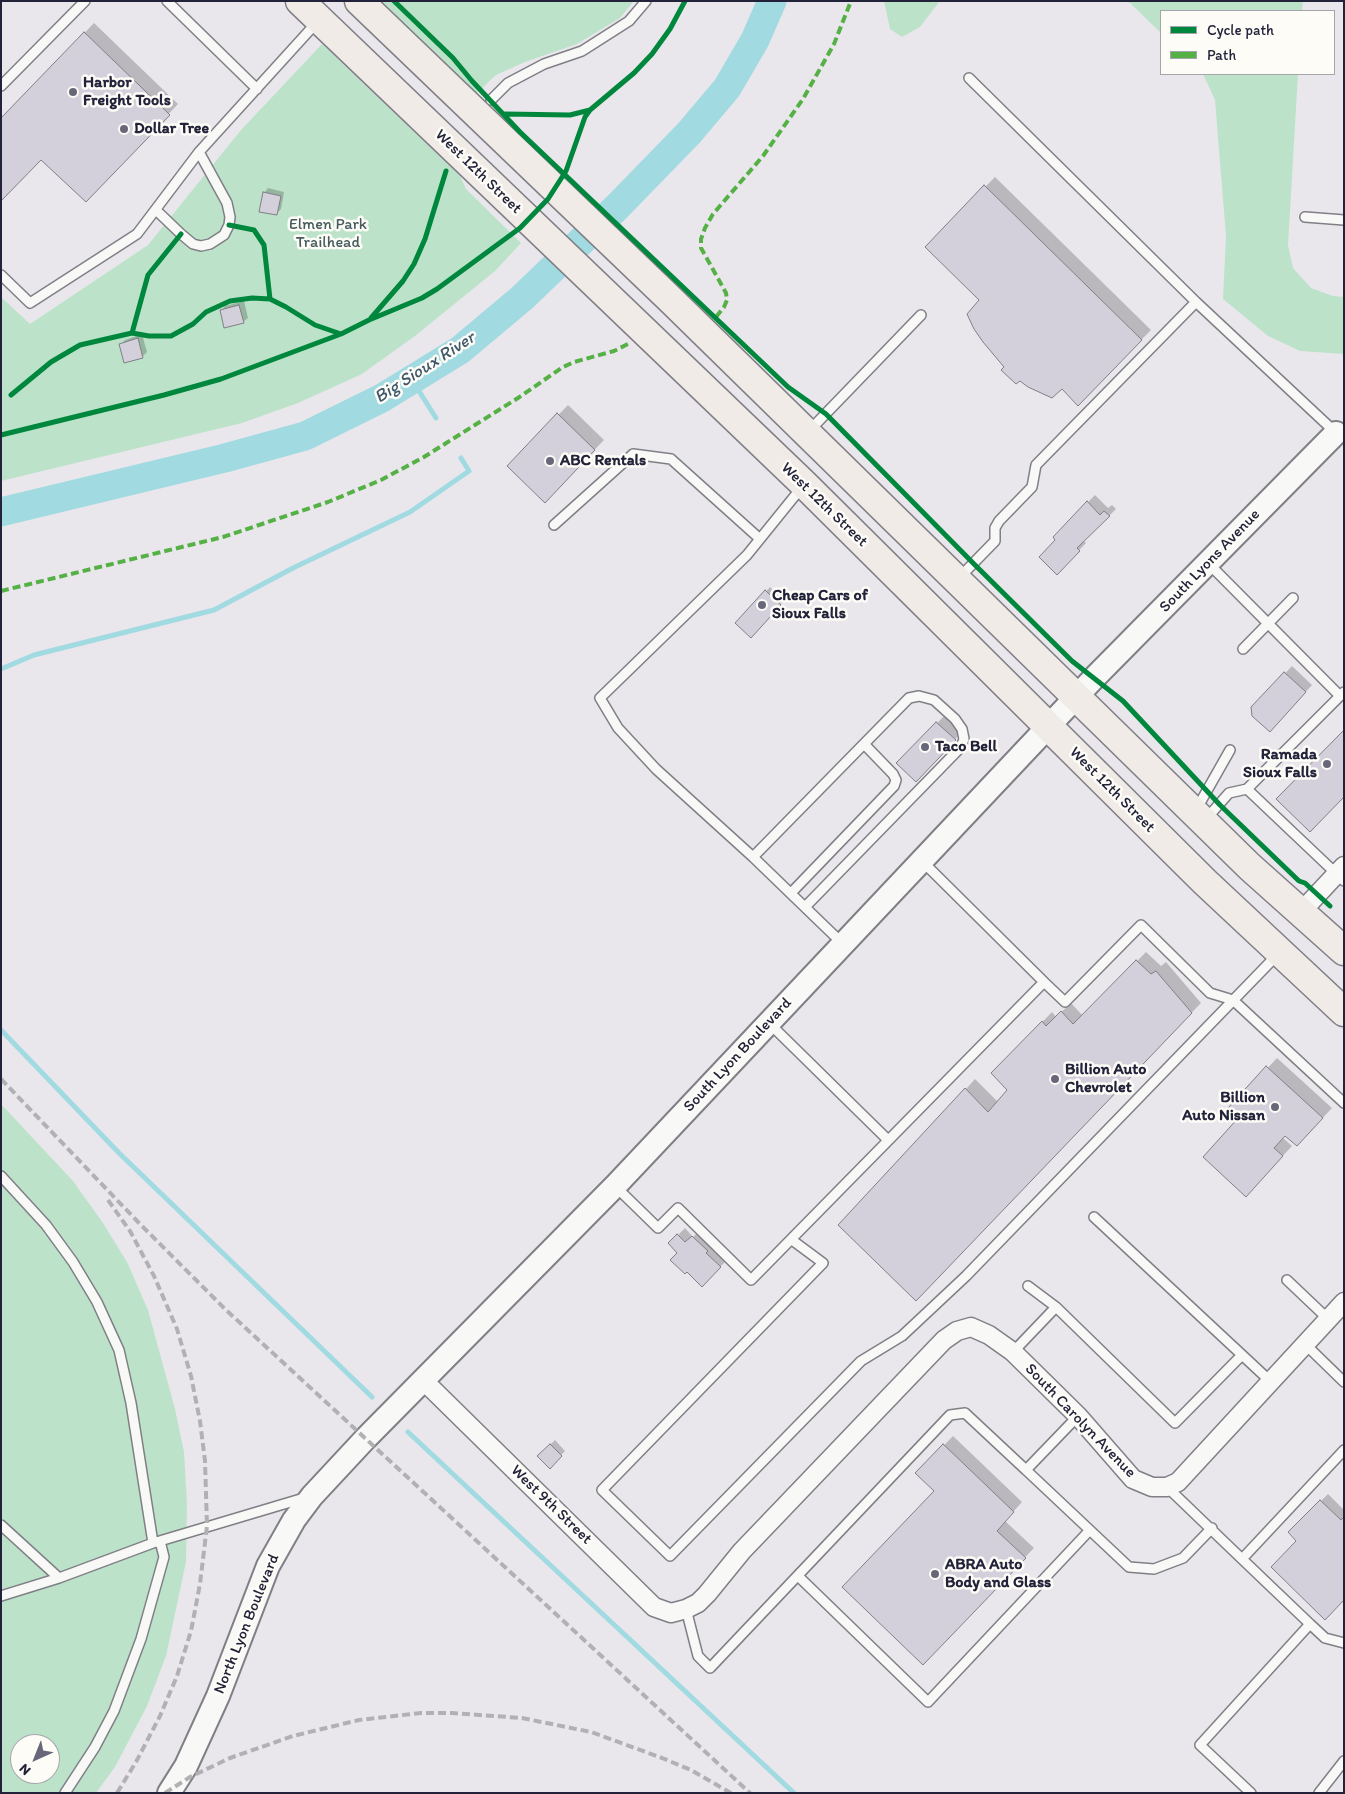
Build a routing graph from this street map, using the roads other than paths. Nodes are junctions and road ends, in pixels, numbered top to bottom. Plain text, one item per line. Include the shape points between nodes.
1 (85, 1) edge
2 (167, 1) edge
3 (359, 1) edge
4 (646, 1) edge
5 (310, 10) edge
6 (969, 78) dead end
7 (1, 86) edge
8 (257, 89) junction
9 (491, 100) dead end
10 (199, 152) junction
11 (156, 210) junction
12 (1305, 217) dead end
13 (1344, 220) edge
14 (1, 275) edge
15 (1196, 302) junction
16 (921, 315) dead end
17 (808, 433) junction
18 (1341, 433) edge
19 (804, 484) junction
20 (554, 525) dead end
21 (760, 539) junction
22 (1208, 563) junction
23 (958, 579) junction
24 (1293, 598) dead end
25 (1268, 624) junction
26 (1243, 649) dead end
27 (1342, 694) edge
28 (1077, 697) junction
29 (1048, 727) junction
30 (864, 744) junction
31 (1230, 750) dead end
32 (1247, 789) junction
33 (1199, 817) junction
34 (753, 857) junction
35 (922, 860) junction
36 (1341, 874) edge
37 (791, 893) junction
38 (805, 906) junction
39 (1300, 912) junction
40 (843, 944) junction
41 (1344, 951) edge
42 (1280, 952) junction
43 (1044, 982) junction
44 (1233, 1000) junction
45 (1344, 1012) edge
46 (768, 1023) junction
47 (1344, 1102) edge
48 (888, 1140) junction
49 (1, 1176) edge
50 (615, 1186) junction
51 (1094, 1217) dead end
52 (792, 1240) junction
53 (1287, 1280) dead end
54 (1028, 1286) dead end
55 (1344, 1302) edge
56 (1056, 1308) junction
57 (1328, 1319) junction
58 (1305, 1344) junction
59 (1013, 1352) junction
60 (1242, 1354) junction
61 (424, 1380) junction
62 (1270, 1381) junction
63 (1344, 1382) edge
64 (1078, 1416) junction
65 (1344, 1450) edge
66 (1026, 1470) junction
67 (1167, 1487) junction
68 (312, 1496) junction
69 (1, 1525) edge
70 (1212, 1528) junction
71 (1089, 1531) junction
72 (156, 1542) junction
73 (1242, 1559) junction
74 (798, 1576) junction
75 (59, 1578) junction
76 (1, 1596) edge
77 (686, 1609) junction
78 (1310, 1624) junction
79 (1344, 1643) edge
80 (1344, 1761) edge
81 (65, 1793) edge
82 (169, 1793) edge
83 (1251, 1793) edge
84 (1319, 1793) edge

1 - 7 lane
2 - 8 lane
3 - 17 main road
4 - 9 lane via 629,20 582,51 544,64 508,83
5 - 8 lane
5 - 19 main road, West 12th Street
6 - 15 lane
8 - 10 lane
10 - 11 lane
10 - 11 lane via 227,203 230,217 224,235 210,244 193,244
11 - 14 lane via 137,234 30,303
12 - 13 lane
15 - 18 lane
15 - 23 lane via 1036,465 1032,487 999,521 995,528 995,541
16 - 17 lane
17 - 23 main road
18 - 22 street, South Lyons Avenue
19 - 21 lane
19 - 29 main road, West 12th Street
20 - 21 lane via 633,454 671,459
21 - 34 lane via 600,698 618,728 656,769
22 - 25 lane
22 - 28 street, South Lyons Avenue
23 - 28 main road
24 - 25 lane
25 - 26 lane
25 - 27 lane
27 - 32 lane
28 - 29 street, South Lyons Avenue
28 - 33 main road
29 - 35 street, South Lyon Boulevard
29 - 42 main road, West 12th Street
30 - 34 lane
30 - 37 lane via 893,774 894,786
30 - 38 lane via 909,698 920,696 934,700 955,719 964,739 961,747
31 - 33 lane
32 - 33 lane via 1229,793
32 - 36 lane
33 - 39 main road
34 - 37 lane
35 - 40 street, South Lyon Boulevard
35 - 43 lane
36 - 39 street
37 - 38 lane
38 - 40 lane
39 - 41 main road
40 - 46 street, South Lyon Boulevard
42 - 44 lane
42 - 45 main road, West 12th Street
43 - 44 lane via 1065,1002 1141,925 1210,993
43 - 48 lane
44 - 47 lane
44 - 52 lane via 966,1276 902,1336 861,1361 670,1556 602,1490 823,1263
46 - 48 lane
46 - 50 street, South Lyon Boulevard
48 - 52 lane
49 - 72 lane via 46,1225 73,1262 97,1302 119,1350
50 - 52 lane via 658,1228 678,1208 751,1280
50 - 61 street, South Lyon Boulevard
51 - 60 lane
53 - 57 lane
54 - 56 lane
55 - 57 street
56 - 59 lane
56 - 60 lane via 1175,1423
57 - 58 street
58 - 62 street
58 - 63 lane
59 - 64 street, South Carolyn Avenue
59 - 77 street, South Carolyn Avenue via 971,1327 944,1340 742,1552 707,1594
60 - 62 lane
61 - 68 street, North Lyon Boulevard
61 - 77 street, West 9th Street via 654,1607 671,1613
62 - 67 street via 1178,1482
64 - 66 lane
64 - 67 street, South Carolyn Avenue via 1133,1479 1152,1487
65 - 73 lane
66 - 71 lane
66 - 74 lane via 965,1413 950,1415
67 - 70 lane
68 - 72 lane
68 - 82 street, North Lyon Boulevard via 280,1541 218,1696 186,1766
69 - 75 lane
70 - 71 lane via 1183,1558 1154,1569 1129,1567
70 - 73 lane
71 - 74 lane via 928,1702
72 - 75 lane
72 - 81 lane via 164,1557 142,1639 114,1711
73 - 78 lane
74 - 77 lane via 710,1668 698,1656
75 - 76 lane
78 - 79 lane via 1325,1638
78 - 83 lane via 1200,1745
80 - 84 lane

